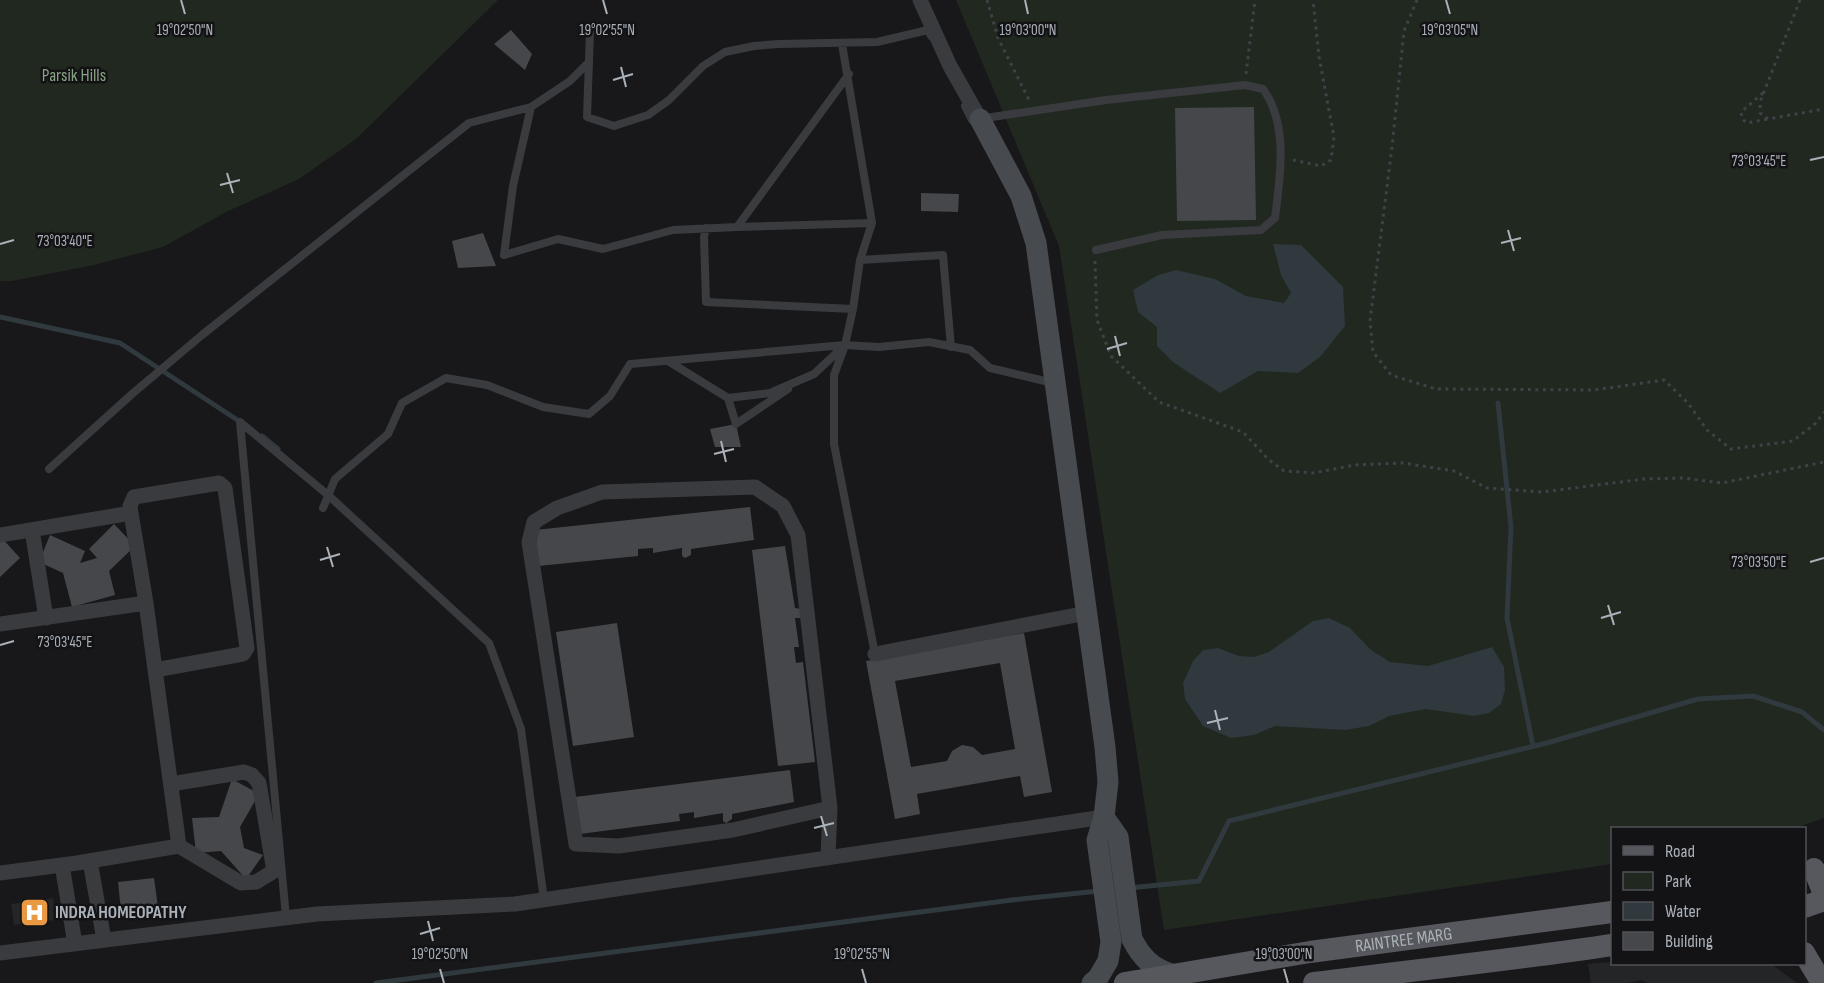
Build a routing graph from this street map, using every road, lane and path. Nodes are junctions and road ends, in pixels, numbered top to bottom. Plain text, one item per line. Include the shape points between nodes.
1 (920, 0) edge
2 (987, 0) edge
3 (1255, 0) edge
4 (1313, 0) edge
5 (1417, 0) edge
6 (1800, 0) edge
7 (590, 32) dead end
8 (843, 44) junction
9 (589, 62) junction
10 (849, 74) junction
11 (1245, 85) junction
12 (1763, 93) junction
13 (531, 107) junction
14 (1824, 109) edge
15 (1034, 111) junction
16 (980, 119) junction
17 (1768, 119) junction
18 (1282, 158) junction
19 (872, 223) junction
20 (737, 227) junction
21 (706, 228) junction
22 (1096, 250) joint
23 (860, 260) junction
24 (853, 309) junction
25 (845, 345) junction
26 (951, 347) junction
27 (668, 361) junction
28 (802, 379) junction
29 (1055, 383) junction
30 (729, 398) junction
31 (1824, 412) edge
32 (1824, 462) edge
33 (49, 469) dead end
34 (328, 495) junction
35 (323, 508) dead end
36 (130, 513) junction
37 (32, 531) junction
38 (0, 535) edge
39 (146, 603) junction
40 (1087, 613) junction
41 (46, 618) junction
42 (0, 624) edge
43 (875, 654) joint
44 (155, 670) junction
45 (171, 784) junction
46 (830, 808) junction
47 (1104, 817) junction
48 (179, 846) junction
49 (828, 858) junction
50 (90, 861) junction
51 (62, 865) junction
52 (1814, 869) edge
53 (0, 873) edge
54 (1824, 894) edge
55 (544, 900) junction
56 (1824, 900) edge
57 (1806, 906) edge
58 (1118, 911) junction
59 (1611, 912) edge
60 (286, 917) junction
61 (104, 940) junction
62 (75, 944) junction
63 (1611, 945) edge
64 (0, 954) edge
65 (1806, 956) edge
66 (1171, 974) junction
67 (1092, 983) edge
68 (1125, 983) edge
69 (1314, 983) edge
70 (1822, 983) edge

1 - 16 street
2 - 15 path via 998,38
3 - 11 path
4 - 18 path via 1334,138 1331,160 1321,166
5 - 31 path via 1404,32 1370,321 1373,352 1391,375 1436,389 1594,390 1664,380 1688,403 1707,430 1731,449 1792,441
6 - 12 path
7 - 9 lane
8 - 9 lane via 754,46 725,52 703,66 648,115 614,126 587,117
8 - 10 lane
8 - 16 lane via 877,42 928,30 972,120
9 - 13 lane via 570,81
10 - 19 lane
10 - 20 lane
11 - 15 lane
11 - 18 lane via 1263,89 1273,103
12 - 17 path via 1760,113
12 - 17 path via 1741,112 1742,118 1747,123
13 - 21 lane via 513,186 504,255 558,239 603,249 673,230
13 - 33 lane via 469,123 170,362
14 - 17 path
15 - 16 lane
16 - 29 street via 1013,177 1031,225
18 - 22 lane via 1275,218 1261,230 1162,235
19 - 20 lane
19 - 23 lane
20 - 21 lane
21 - 24 lane via 706,302
22 - 32 path via 1097,320 1111,356 1159,402 1244,432 1284,471 1313,473 1355,465 1403,464 1454,471 1487,488 1542,492 1644,479 1722,483
23 - 24 lane
23 - 26 lane via 943,255
24 - 25 lane
25 - 26 lane via 879,347 928,342
25 - 27 lane
25 - 28 lane via 814,374
25 - 43 lane via 834,375 834,444
26 - 29 lane via 970,350 990,368
27 - 30 lane
27 - 34 lane via 630,364 609,396 589,414 543,407 487,385 447,378 402,403 388,434 335,479
28 - 30 lane via 770,393
28 - 30 lane via 736,424
29 - 40 street
34 - 35 lane
34 - 55 lane via 489,643 521,729
34 - 60 lane via 240,422
36 - 37 street
36 - 39 street
36 - 44 street via 134,497 219,483 225,488 247,648 243,654
37 - 38 street
37 - 41 street
39 - 41 street
39 - 44 street
40 - 43 street
40 - 47 street via 1108,782
41 - 42 street
44 - 45 street
45 - 48 street
45 - 48 street via 244,772 252,775 260,783 274,872 256,882 241,883
46 - 46 street via 798,535 783,506 755,487 602,492 557,508 534,522 530,542 576,844 619,846 722,831
46 - 49 street
47 - 49 street
47 - 58 street via 1097,840 1102,876
47 - 58 street via 1118,837 1123,871
48 - 50 street
49 - 55 street
50 - 51 street
50 - 61 street
51 - 53 street
51 - 62 street
52 - 54 main road
55 - 60 street
56 - 57 main road
58 - 66 street via 1137,950 1152,966
58 - 67 street via 1104,970
59 - 66 main road, RAINTREE MARG via 1310,951
60 - 61 street
61 - 62 street
62 - 64 street
63 - 69 main road, RAINTREE MARG
65 - 70 main road
66 - 68 main road, RAINTREE MARG

